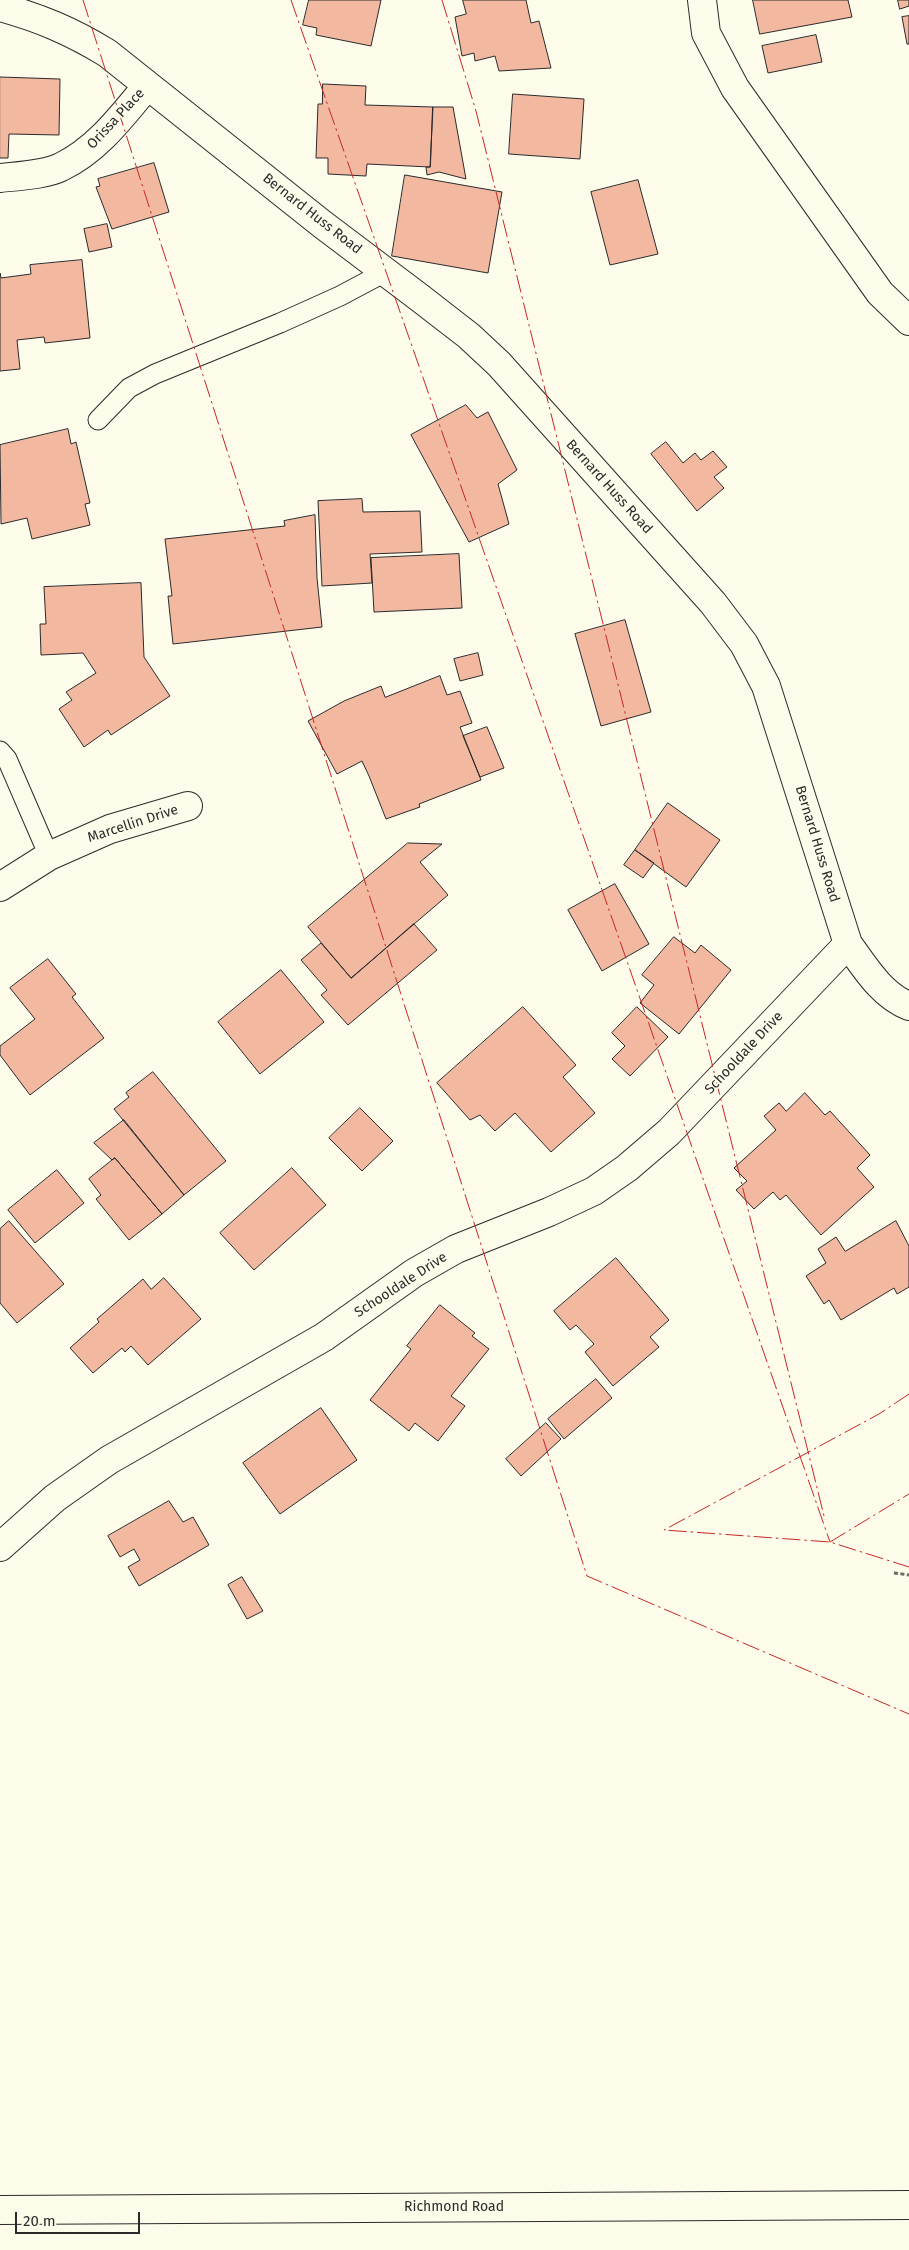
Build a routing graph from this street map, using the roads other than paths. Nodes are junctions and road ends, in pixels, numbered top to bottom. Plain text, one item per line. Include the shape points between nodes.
1 (702, 0) edge
2 (0, 7) edge
3 (147, 86) junction
4 (0, 178) edge
5 (386, 272) junction
6 (909, 322) edge
7 (98, 420) dead end
8 (0, 750) edge
9 (188, 806) dead end
10 (49, 856) junction
11 (0, 887) edge
12 (848, 944) junction
13 (909, 1006) edge
14 (0, 1547) edge
15 (909, 2205) edge
16 (0, 2210) edge

1 - 6 street via 706,33 735,88 880,293
2 - 3 street, Bernard Huss Road via 36,16 72,32 107,53
3 - 4 street, Orissa Place via 115,125 84,154 59,168
3 - 5 street, Bernard Huss Road
5 - 7 lane via 297,315 155,374 129,388
5 - 12 street, Bernard Huss Road via 469,336 499,364 713,603 744,644 768,694
8 - 10 lane via 7,759
9 - 10 street, Marcellin Drive via 110,828
10 - 11 street, Marcellin Drive
12 - 13 street, Bernard Huss Road via 874,980 897,1001
12 - 14 street, Schooldale Drive via 669,1132 627,1168 594,1191 456,1249 414,1273 324,1337 109,1460 55,1498
15 - 16 street, Richmond Road

